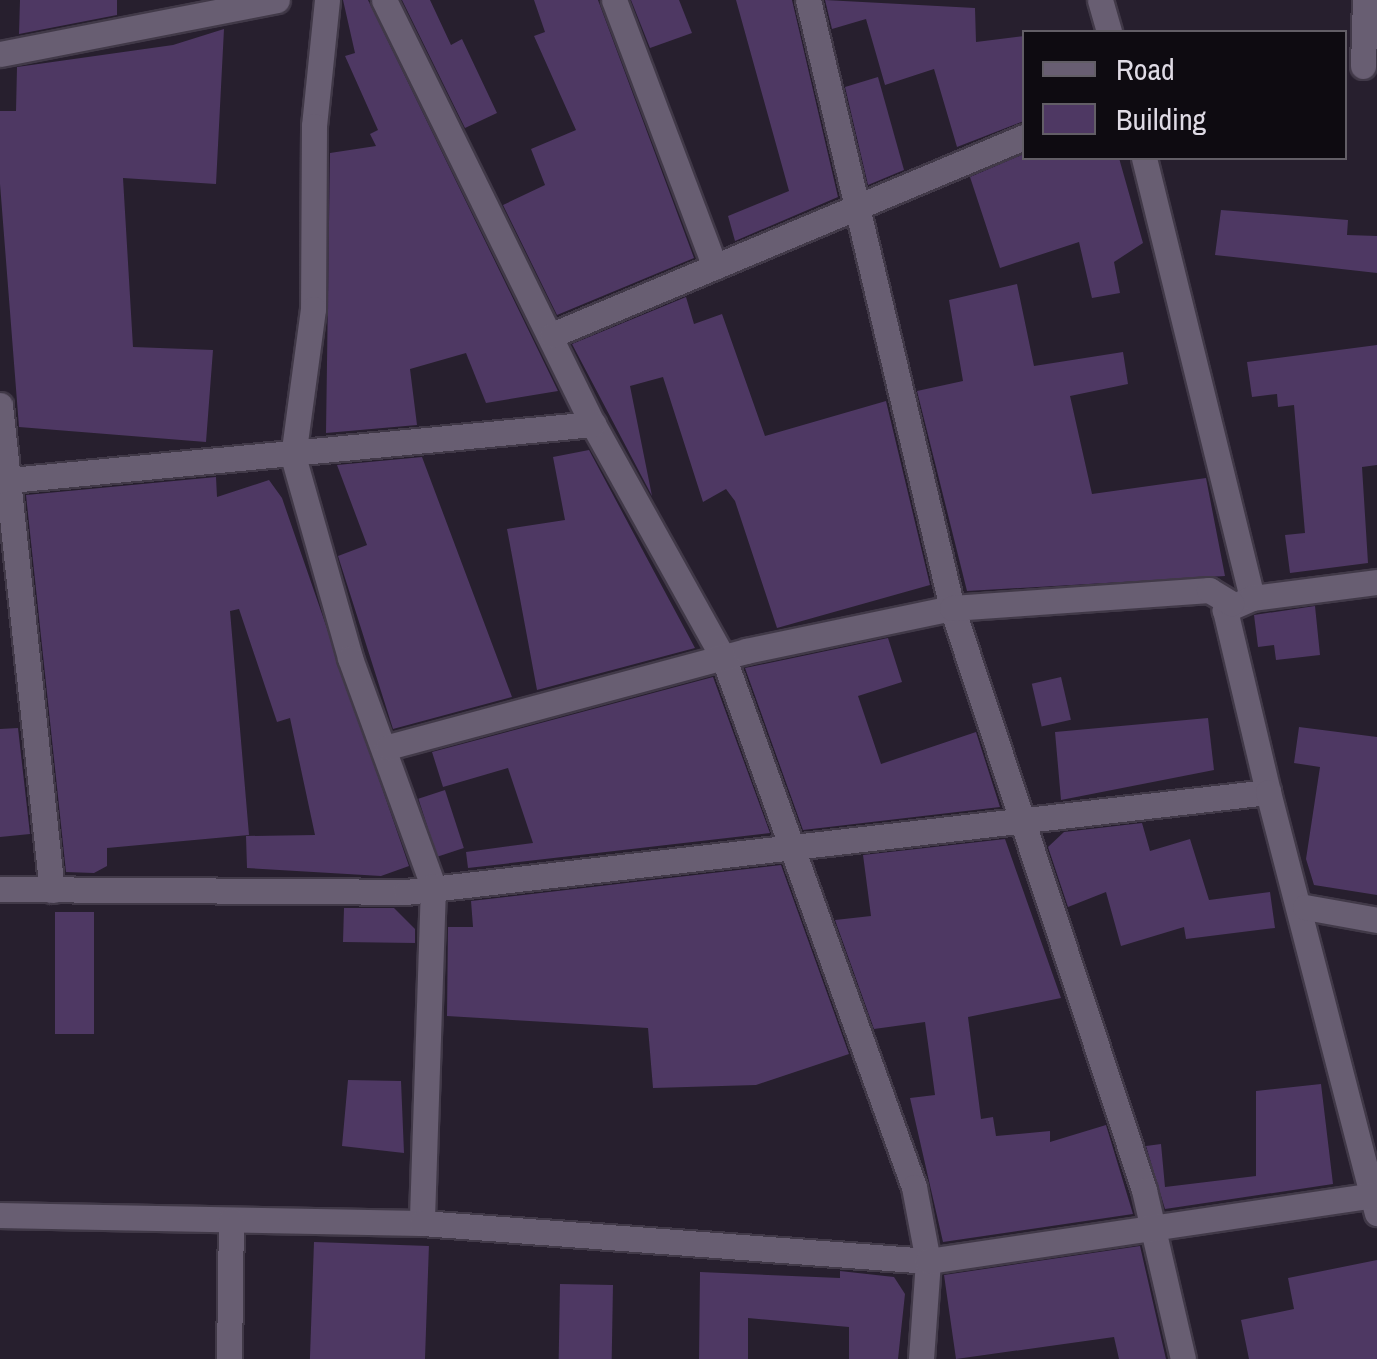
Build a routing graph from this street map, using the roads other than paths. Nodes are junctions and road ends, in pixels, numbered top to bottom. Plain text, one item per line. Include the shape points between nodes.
1 (276, 0) edge
2 (326, 0) edge
3 (384, 0) edge
4 (614, 0) edge
5 (808, 0) edge
6 (1100, 0) edge
7 (1365, 0) edge
8 (1108, 30) edge
9 (0, 54) edge
10 (1362, 66) dead end
11 (1022, 138) edge
12 (1144, 160) edge
13 (859, 206) junction
14 (716, 267) junction
15 (552, 335) junction
16 (0, 405) edge
17 (592, 424) junction
18 (293, 456) junction
19 (2, 481) edge
20 (1377, 582) edge
21 (1241, 600) junction
22 (952, 608) junction
23 (724, 659) junction
24 (388, 747) junction
25 (1268, 792) junction
26 (1017, 820) junction
27 (794, 846) junction
28 (433, 886) junction
29 (0, 889) edge
30 (52, 890) junction
31 (1304, 907) junction
32 (1377, 920) edge
33 (1375, 1204) edge
34 (0, 1215) edge
35 (231, 1220) junction
36 (422, 1223) junction
37 (1152, 1223) junction
38 (928, 1261) junction
39 (230, 1359) edge
40 (921, 1359) edge
41 (1184, 1359) edge

1 - 9 street
2 - 18 street via 314,126 313,309
3 - 15 street
4 - 14 street
5 - 13 street
6 - 8 street
7 - 10 street
11 - 13 street
12 - 21 street
13 - 14 street
13 - 22 street
14 - 15 street
15 - 17 street
16 - 19 street
17 - 18 street
17 - 23 street
18 - 19 street
18 - 24 street via 350,658
19 - 30 street
20 - 21 street
21 - 22 street via 1209,590
21 - 25 street via 1225,610
22 - 23 street
22 - 26 street
23 - 24 street
23 - 27 street
24 - 28 street
25 - 26 street
25 - 31 street
26 - 27 street
26 - 37 street
27 - 28 street via 630,872
27 - 38 street via 914,1187
28 - 30 street
28 - 36 street
29 - 30 street
31 - 32 street
31 - 33 street
33 - 37 street
34 - 35 street
35 - 36 street
35 - 39 street
36 - 38 street
37 - 38 street
37 - 41 street
38 - 40 street

